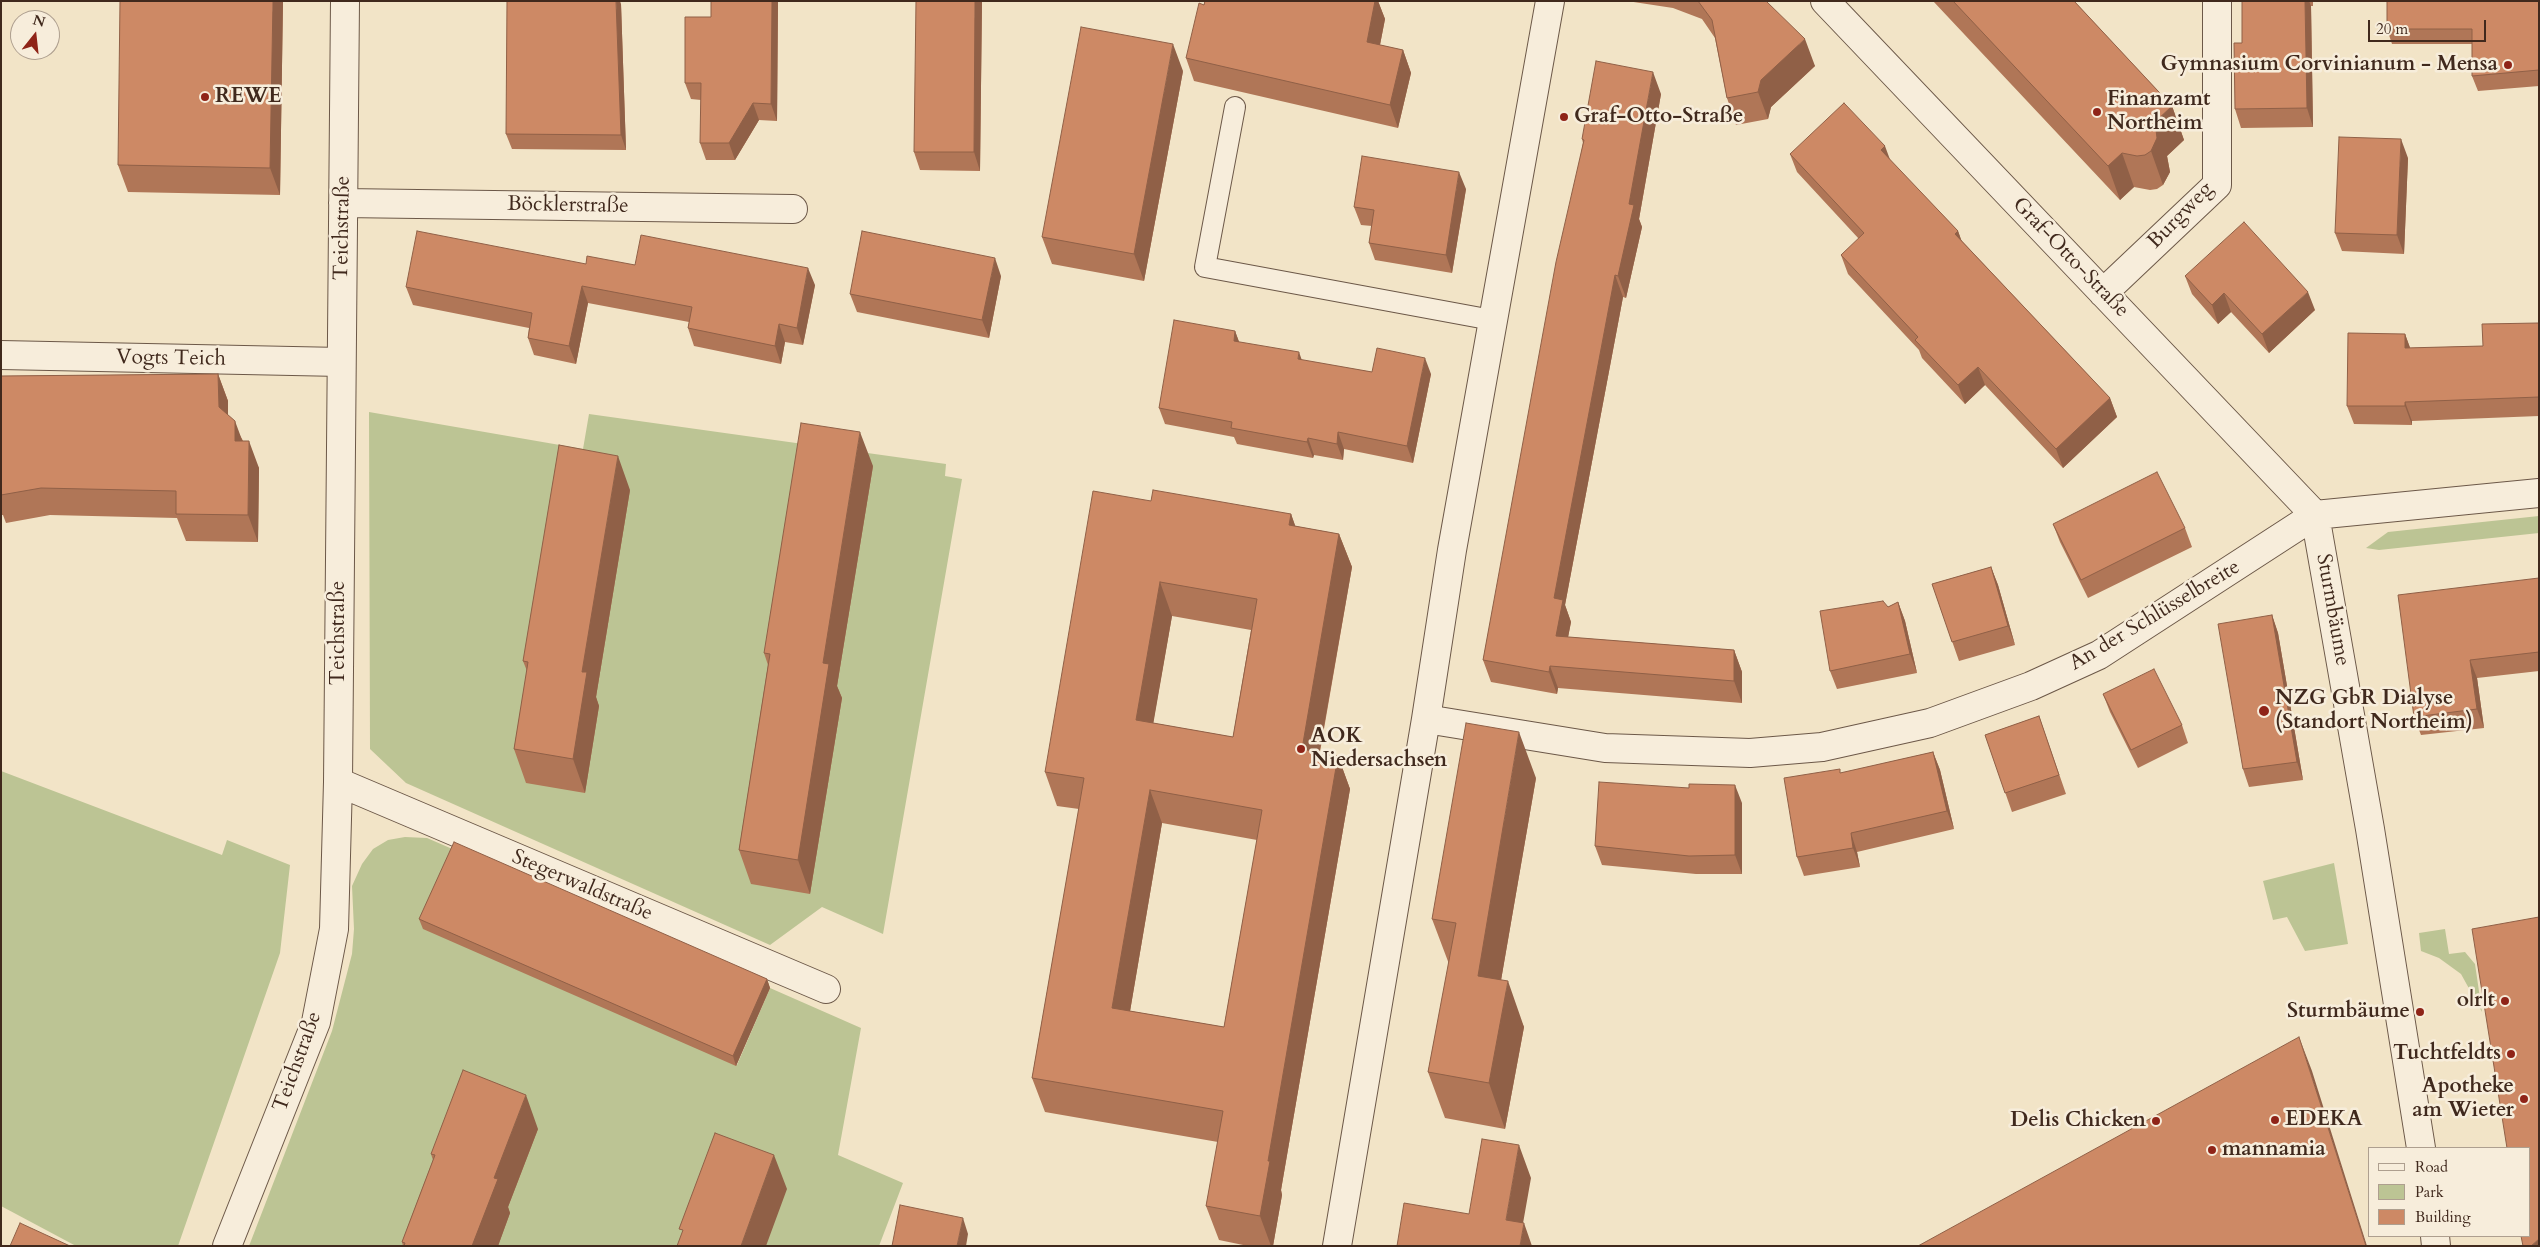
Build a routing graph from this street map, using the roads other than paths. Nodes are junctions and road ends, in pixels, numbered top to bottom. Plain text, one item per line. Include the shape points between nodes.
1 (345, 1) edge
2 (1550, 1) edge
3 (1825, 1) edge
4 (2216, 1) edge
5 (1235, 107) dead end
6 (344, 203) junction
7 (793, 209) dead end
8 (2103, 293) junction
9 (1492, 320) junction
10 (1, 356) edge
11 (341, 362) junction
12 (2539, 493) edge
13 (2315, 515) junction
14 (1426, 719) junction
15 (338, 782) junction
16 (826, 989) dead end
17 (2421, 1147) edge
18 (227, 1246) edge
19 (1337, 1246) edge

1 - 6 street, Teichstraße
2 - 9 street
3 - 8 street, Graf-Otto-Straße
4 - 8 street, Burgweg via 2217,185
5 - 9 lane via 1205,267
6 - 7 street, Böcklerstraße
6 - 11 street, Teichstraße
8 - 13 street, Graf-Otto-Straße
9 - 14 street
10 - 11 street, Vogts Teich
11 - 15 street, Teichstraße
12 - 13 street
13 - 14 street, An der Schlüsselbreite via 2099,655 2031,686 1930,723 1822,747 1750,753 1605,748
13 - 17 street, Sturmbäume
14 - 19 street
15 - 16 street, Stegerwaldstraße
15 - 18 street, Teichstraße via 334,929 316,1022

